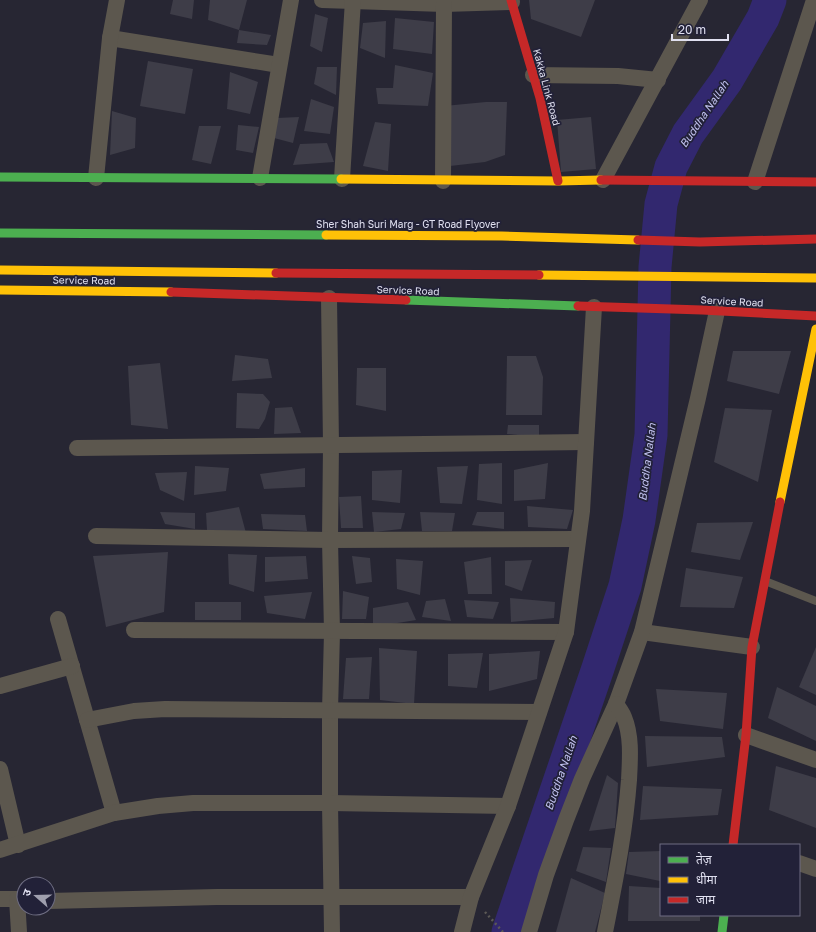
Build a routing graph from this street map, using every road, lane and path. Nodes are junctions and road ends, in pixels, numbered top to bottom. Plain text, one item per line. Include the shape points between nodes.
1 (117, 0) edge
2 (291, 0) edge
3 (322, 0) edge
4 (700, 0) edge
5 (814, 0) edge
6 (353, 1) edge
7 (511, 1) edge
8 (444, 4) junction
9 (110, 38) junction
10 (279, 65) junction
11 (533, 75) junction
12 (658, 80) junction
13 (0, 177) edge
14 (96, 178) junction
15 (260, 178) junction
16 (342, 179) junction
17 (603, 180) junction
18 (443, 181) junction
19 (558, 182) junction
20 (755, 182) junction
21 (816, 182) edge
22 (0, 233) edge
23 (816, 239) edge
24 (0, 270) edge
25 (816, 278) edge
26 (0, 290) edge
27 (329, 298) junction
28 (594, 307) junction
29 (710, 311) junction
30 (816, 316) edge
31 (816, 329) edge
32 (586, 442) junction
33 (331, 445) junction
34 (77, 448) dead end
35 (96, 536) dead end
36 (578, 539) junction
37 (330, 540) junction
38 (764, 580) junction
39 (816, 601) edge
40 (58, 619) dead end
41 (134, 630) dead end
42 (332, 632) junction
43 (566, 632) junction
44 (642, 632) junction
45 (752, 647) junction
46 (72, 666) junction
47 (0, 686) edge
48 (616, 704) junction
49 (330, 711) junction
50 (539, 712) junction
51 (87, 720) junction
52 (746, 735) junction
53 (816, 760) edge
54 (0, 769) edge
55 (330, 803) junction
56 (508, 806) junction
57 (114, 813) junction
58 (737, 844) edge
59 (18, 845) junction
60 (0, 850) edge
61 (800, 863) edge
62 (816, 869) edge
63 (472, 897) junction
64 (0, 898) edge
65 (332, 898) junction
66 (16, 899) edge
67 (56, 901) edge
68 (488, 914) dead end
69 (19, 916) edge
70 (724, 916) edge
71 (19, 932) edge
72 (332, 932) edge
73 (462, 932) edge
74 (504, 932) edge
75 (529, 932) edge
76 (605, 932) edge
77 (722, 932) edge

1 - 9 street
2 - 10 street
3 - 6 street
4 - 12 street
5 - 20 street
6 - 8 street
6 - 16 street
7 - 8 street
7 - 11 main road, Kakka Link Road
8 - 18 street
9 - 10 street
9 - 14 street
10 - 15 street
11 - 12 street via 618,76
11 - 19 main road, Kakka Link Road
12 - 17 street
13 - 14 main road
14 - 15 main road
15 - 16 main road
16 - 18 main road
17 - 19 main road
17 - 20 main road
18 - 19 main road
20 - 21 main road
22 - 23 main road, Sher Shah Suri Marg - GT Road Flyover via 502,236 700,242
24 - 25 main road
26 - 27 main road, Service Road
27 - 28 main road, Service Road
27 - 33 street
28 - 29 main road, Service Road
28 - 32 street
29 - 30 main road, Service Road
29 - 44 street via 698,398
31 - 38 main road
32 - 33 street
32 - 36 street via 584,497
33 - 34 street
33 - 37 street
35 - 37 street
36 - 37 street
36 - 43 street
37 - 42 street
38 - 39 lane
38 - 45 main road
40 - 46 street
41 - 42 street
42 - 43 street
42 - 49 street
43 - 50 street
44 - 45 street
44 - 48 street
45 - 52 main road
46 - 47 street
46 - 51 street
48 - 75 street via 582,778 546,875
48 - 76 street via 624,716 631,757 620,859
49 - 50 street
49 - 51 street via 165,709 134,711
49 - 55 street
50 - 56 street
51 - 57 street
52 - 53 street
52 - 58 main road
54 - 59 street
55 - 56 street
55 - 57 street via 192,803
55 - 65 street
56 - 63 street
57 - 59 street
59 - 60 street
61 - 62 street
63 - 65 street
63 - 73 street
64 - 66 street
65 - 67 street via 217,897
65 - 72 street
68 - 74 path
69 - 71 street
70 - 77 main road

